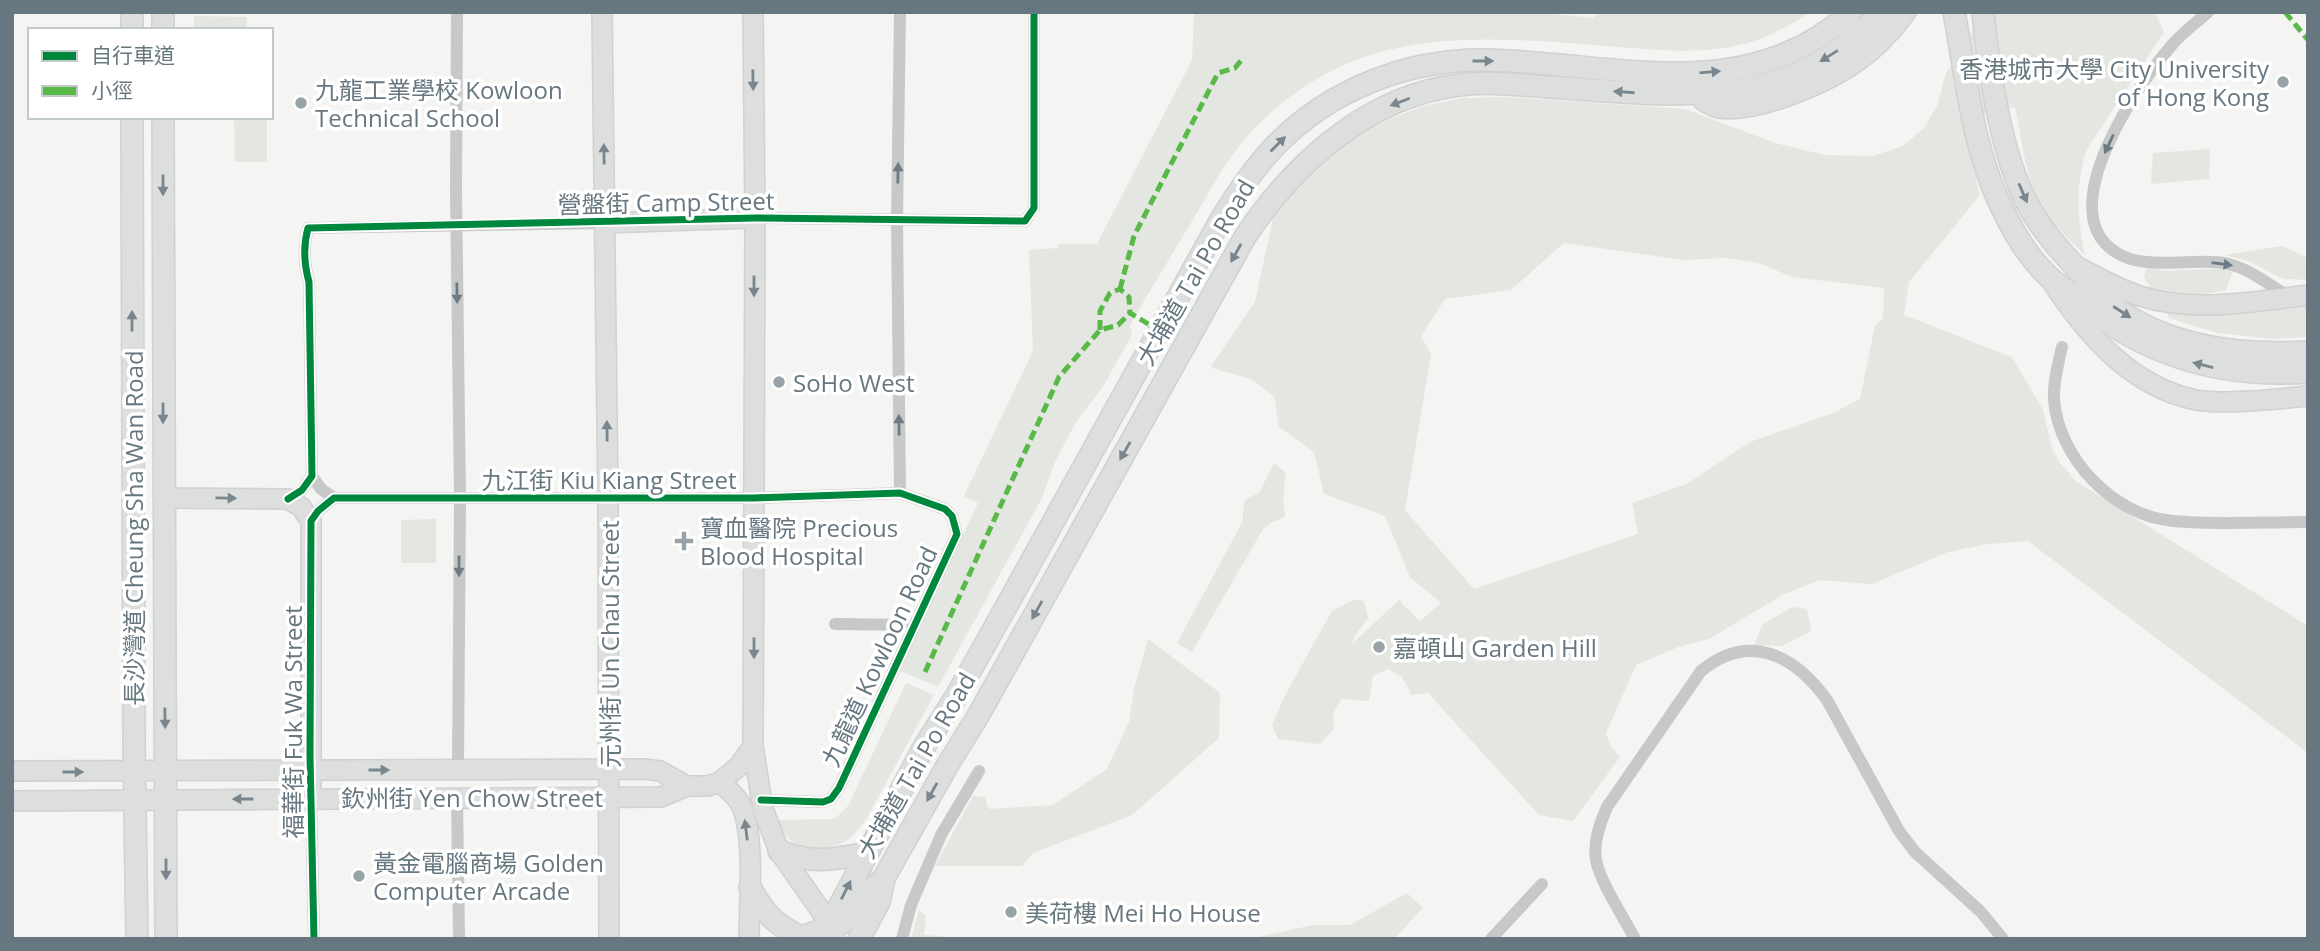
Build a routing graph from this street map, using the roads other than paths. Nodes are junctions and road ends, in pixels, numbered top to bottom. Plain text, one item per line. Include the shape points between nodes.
1 (457, 12) edge
2 (602, 12) edge
3 (753, 12) edge
4 (900, 12) edge
5 (1034, 12) edge
6 (1851, 12) edge
7 (1881, 12) edge
8 (1905, 12) edge
9 (1954, 12) edge
10 (1981, 12) edge
11 (2208, 12) edge
12 (1692, 95) junction
13 (132, 119) edge
14 (163, 119) edge
15 (755, 218) junction
16 (897, 221) junction
17 (604, 223) junction
18 (456, 225) junction
19 (2074, 265) junction
20 (2049, 277) junction
21 (2299, 296) edge
22 (2062, 347) dead end
23 (2308, 352) edge
24 (2270, 363) junction
25 (2308, 372) edge
26 (2304, 399) edge
27 (312, 476) junction
28 (900, 493) junction
29 (164, 498) junction
30 (334, 498) junction
31 (460, 498) junction
32 (753, 498) junction
33 (608, 499) junction
34 (305, 505) junction
35 (2308, 522) edge
36 (835, 624) dead end
37 (914, 625) junction
38 (753, 746) junction
39 (458, 769) junction
40 (609, 769) junction
41 (310, 770) junction
42 (12, 771) edge
43 (135, 772) junction
44 (165, 773) junction
45 (979, 773) dead end
46 (720, 782) junction
47 (687, 786) junction
48 (457, 797) junction
49 (609, 797) junction
50 (311, 798) junction
51 (166, 800) junction
52 (761, 800) junction
53 (135, 801) junction
54 (12, 802) edge
55 (779, 851) junction
56 (866, 853) junction
57 (884, 877) junction
58 (1542, 884) dead end
59 (750, 887) junction
60 (828, 935) edge
61 (137, 939) edge
62 (166, 939) edge
63 (314, 939) edge
64 (459, 939) edge
65 (609, 939) edge
66 (749, 939) edge
67 (859, 939) edge
68 (902, 939) edge
69 (1491, 939) edge
70 (1636, 939) edge
71 (2003, 939) edge

1 - 18 street
17 -> 2 main road, 元州街 Un Chau Street
3 -> 15 main road
16 -> 4 street
5 - 16 street, 營盤街 Camp Street via 1034,208 1025,221
56 -> 6 main road, 大埔道 Tai Po Road via 1219,223 1258,165 1292,130 1350,91 1414,68 1486,60 1666,73 1723,71 1795,51
7 -> 12 main road, 大埔道 Tai Po Road via 1847,43 1798,72 1736,91
8 - 12 main road via 1861,57 1807,87 1735,106 1717,107
9 - 20 main road via 1982,156 1999,203 2024,248
10 -> 19 main road via 2003,130 2023,194 2048,236
11 -> 21 street via 2173,44 2109,141 2091,210 2094,224 2114,252 2130,258 2157,263 2227,263
12 -> 57 main road, 大埔道 Tai Po Road via 1499,83 1457,85 1412,97 1366,118 1301,166 1245,237
43 -> 13 main road, 長沙灣道 Cheung Sha Wan Road
14 -> 29 main road, 長沙灣道 Cheung Sha Wan Road
15 - 16 street, 營盤街 Camp Street
15 - 17 main road, 營盤街 Camp Street
15 -> 32 main road
28 -> 16 street
17 - 18 street, 營盤街 Camp Street
33 -> 17 main road, 元州街 Un Chau Street
18 - 27 street, 營盤街 Camp Street via 309,228 305,259
18 -> 31 street
19 - 21 main road via 2137,295 2169,303 2232,304
19 -> 24 main road via 2102,298 2157,331 2199,345 2246,352
24 -> 20 main road via 2235,371 2199,364 2145,344 2112,327
20 - 26 main road via 2095,338 2152,385 2206,401
22 - 35 street via 2054,397 2062,433 2085,470 2127,509 2172,521
23 - 24 main road
24 - 25 main road
27 - 30 street
27 - 34 street
28 - 32 street, 九江街 Kiu Kiang Street
28 - 37 street, 九龍道 Kowloon Road via 945,509 957,534
29 -> 34 main road
29 -> 44 main road, 長沙灣道 Cheung Sha Wan Road
30 - 31 street, 九江街 Kiu Kiang Street
30 - 34 street
31 - 33 street, 九江街 Kiu Kiang Street
31 -> 39 street
32 - 33 street, 九江街 Kiu Kiang Street
32 -> 38 main road
33 - 40 main road, 元州街 Un Chau Street
34 - 41 main road, 福華街 Fuk Wa Street
36 - 37 street
37 - 52 street, 九龍道 Kowloon Road via 831,799
38 - 46 main road
38 - 52 main road
39 - 40 main road, 欽州街 Yen Chow Street
41 -> 39 main road, 欽州街 Yen Chow Street
40 - 47 main road, 欽州街 Yen Chow Street via 660,771
40 - 49 main road, 元州街 Un Chau Street
41 - 44 main road, 欽州街 Yen Chow Street
41 - 50 main road, 福華街 Fuk Wa Street
42 -> 43 main road, 欽州街 Yen Chow Street
43 - 44 main road, 欽州街 Yen Chow Street
43 - 53 main road, 長沙灣道 Cheung Sha Wan Road
44 - 51 main road, 長沙灣道 Cheung Sha Wan Road
45 - 68 street via 941,835 911,905
46 - 47 main road, 欽州街 Yen Chow Street
59 -> 46 main road via 747,825 741,805
47 - 49 main road, 欽州街 Yen Chow Street via 661,797
48 - 49 main road, 欽州街 Yen Chow Street
48 - 50 main road, 欽州街 Yen Chow Street
48 - 64 street
49 - 65 main road, 元州街 Un Chau Street
50 -> 51 main road, 欽州街 Yen Chow Street
50 - 63 street, 福華街 Fuk Wa Street
51 - 53 main road, 欽州街 Yen Chow Street
51 -> 62 main road, 長沙灣道 Cheung Sha Wan Road
52 - 55 main road
53 - 54 main road, 欽州街 Yen Chow Street
53 - 61 main road, 長沙灣道 Cheung Sha Wan Road
55 - 56 main road via 825,861
55 - 60 main road via 821,911
60 -> 56 main road, 大埔道 Tai Po Road
57 - 60 main road
57 - 67 main road, 大埔道 Tai Po Road via 880,902
58 - 69 street
59 - 60 main road via 762,909 780,927 801,937
59 - 66 main road
70 - 71 street via 1596,859 1599,824 1702,671 1725,656 1755,652 1781,656 1814,681 1899,831

